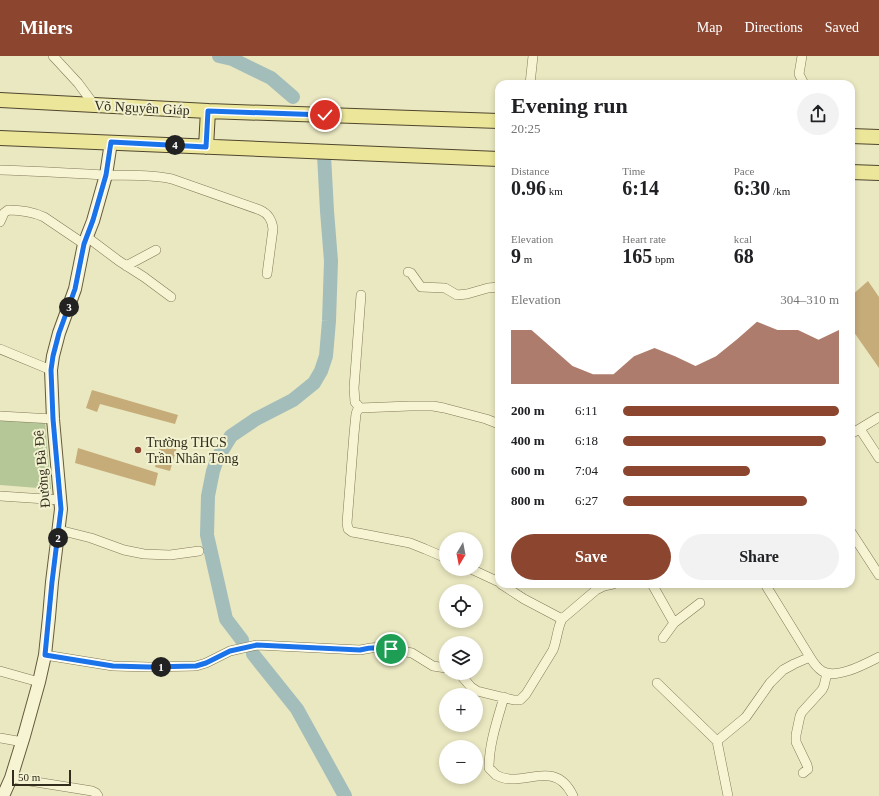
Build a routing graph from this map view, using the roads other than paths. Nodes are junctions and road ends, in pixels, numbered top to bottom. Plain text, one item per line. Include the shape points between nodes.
1 (53, 56) edge
2 (532, 56) edge
3 (802, 56) edge
4 (530, 80) edge
5 (802, 80) edge
6 (0, 100) edge
7 (95, 106) junction
8 (208, 111) junction
9 (495, 121) edge
10 (855, 136) edge
11 (879, 137) edge
12 (0, 138) edge
13 (111, 142) junction
14 (206, 147) junction
15 (495, 158) edge
16 (0, 170) edge
17 (855, 172) edge
18 (879, 173) edge
19 (106, 175) junction
20 (0, 222) edge
21 (85, 240) junction
22 (156, 250) dead end
23 (126, 266) junction
24 (408, 272) dead end
25 (267, 274) dead end
26 (495, 287) edge
27 (361, 295) dead end
28 (172, 298) dead end
29 (0, 349) edge
30 (51, 370) junction
31 (360, 408) junction
32 (0, 416) edge
33 (879, 417) edge
34 (53, 419) junction
35 (495, 422) edge
36 (860, 429) junction
37 (855, 432) edge
38 (879, 458) edge
39 (0, 496) edge
40 (60, 500) junction
41 (59, 530) junction
42 (855, 538) edge
43 (199, 550) dead end
44 (439, 555) edge
45 (483, 575) edge
46 (879, 576) edge
47 (495, 581) edge
48 (508, 588) edge
49 (600, 588) edge
50 (654, 588) edge
51 (767, 588) edge
52 (700, 602) dead end
53 (562, 619) junction
54 (674, 623) junction
55 (663, 638) dead end
56 (45, 655) junction
57 (810, 657) junction
58 (879, 657) edge
59 (439, 667) edge
60 (0, 671) edge
61 (827, 673) junction
62 (465, 680) edge
63 (39, 682) junction
64 (657, 683) dead end
65 (504, 697) junction
66 (0, 738) edge
67 (717, 741) junction
68 (23, 742) dead end
69 (803, 773) dead end
70 (11, 778) junction
71 (3, 796) edge
72 (98, 796) edge
73 (574, 796) edge
74 (728, 796) edge

1 - 7 street
2 - 4 street
3 - 5 street via 799,74
6 - 7 main road, Võ Nguyên Giáp
7 - 8 main road, Võ Nguyên Giáp
8 - 9 main road, Võ Nguyên Giáp
8 - 14 main road
10 - 11 main road
12 - 13 main road
13 - 14 main road
13 - 19 street, Đường Bà Đê
14 - 15 main road
16 - 19 street
17 - 18 main road
19 - 21 street, Đường Bà Đê
19 - 25 street via 145,175 172,179 265,212 272,220 273,229
20 - 21 street via 8,210 38,214
21 - 23 street
21 - 30 street, Đường Bà Đê via 75,289 59,333
22 - 23 street
23 - 28 street
24 - 26 street via 421,287 445,288 457,295
27 - 31 street via 354,388 355,402
29 - 30 street
30 - 34 street, Đường Bà Đê
31 - 35 street via 433,406
31 - 44 street via 356,414 354,434 348,529 410,543
32 - 34 street
33 - 36 street
34 - 40 street, Đường Bà Đê
36 - 37 street
36 - 38 street
39 - 40 street
40 - 41 street, Đường Bà Đê
41 - 43 street via 144,554 170,555
41 - 56 street, Đường Bà Đê
42 - 46 street
45 - 47 street
48 - 53 street
49 - 53 street
50 - 54 street
51 - 57 street
52 - 54 street
53 - 65 street via 555,646 526,694 518,700
54 - 55 street
56 - 59 street via 113,666 185,667 202,665 230,651 257,645 360,650 380,647 412,653
56 - 63 street, Đường Bà Đê
57 - 61 street via 821,671
57 - 67 street via 783,670 770,683 746,717
58 - 61 street via 843,673
60 - 63 street
61 - 69 street via 822,690 800,716 796,742 808,765 808,769
62 - 65 street via 477,691
63 - 70 street, Đường Bà Đê
64 - 67 street
65 - 73 street via 493,736 489,768 496,774 513,779 553,776 564,783
66 - 68 street
67 - 74 street
70 - 71 street, Đường Bà Đê
70 - 72 street via 92,790

